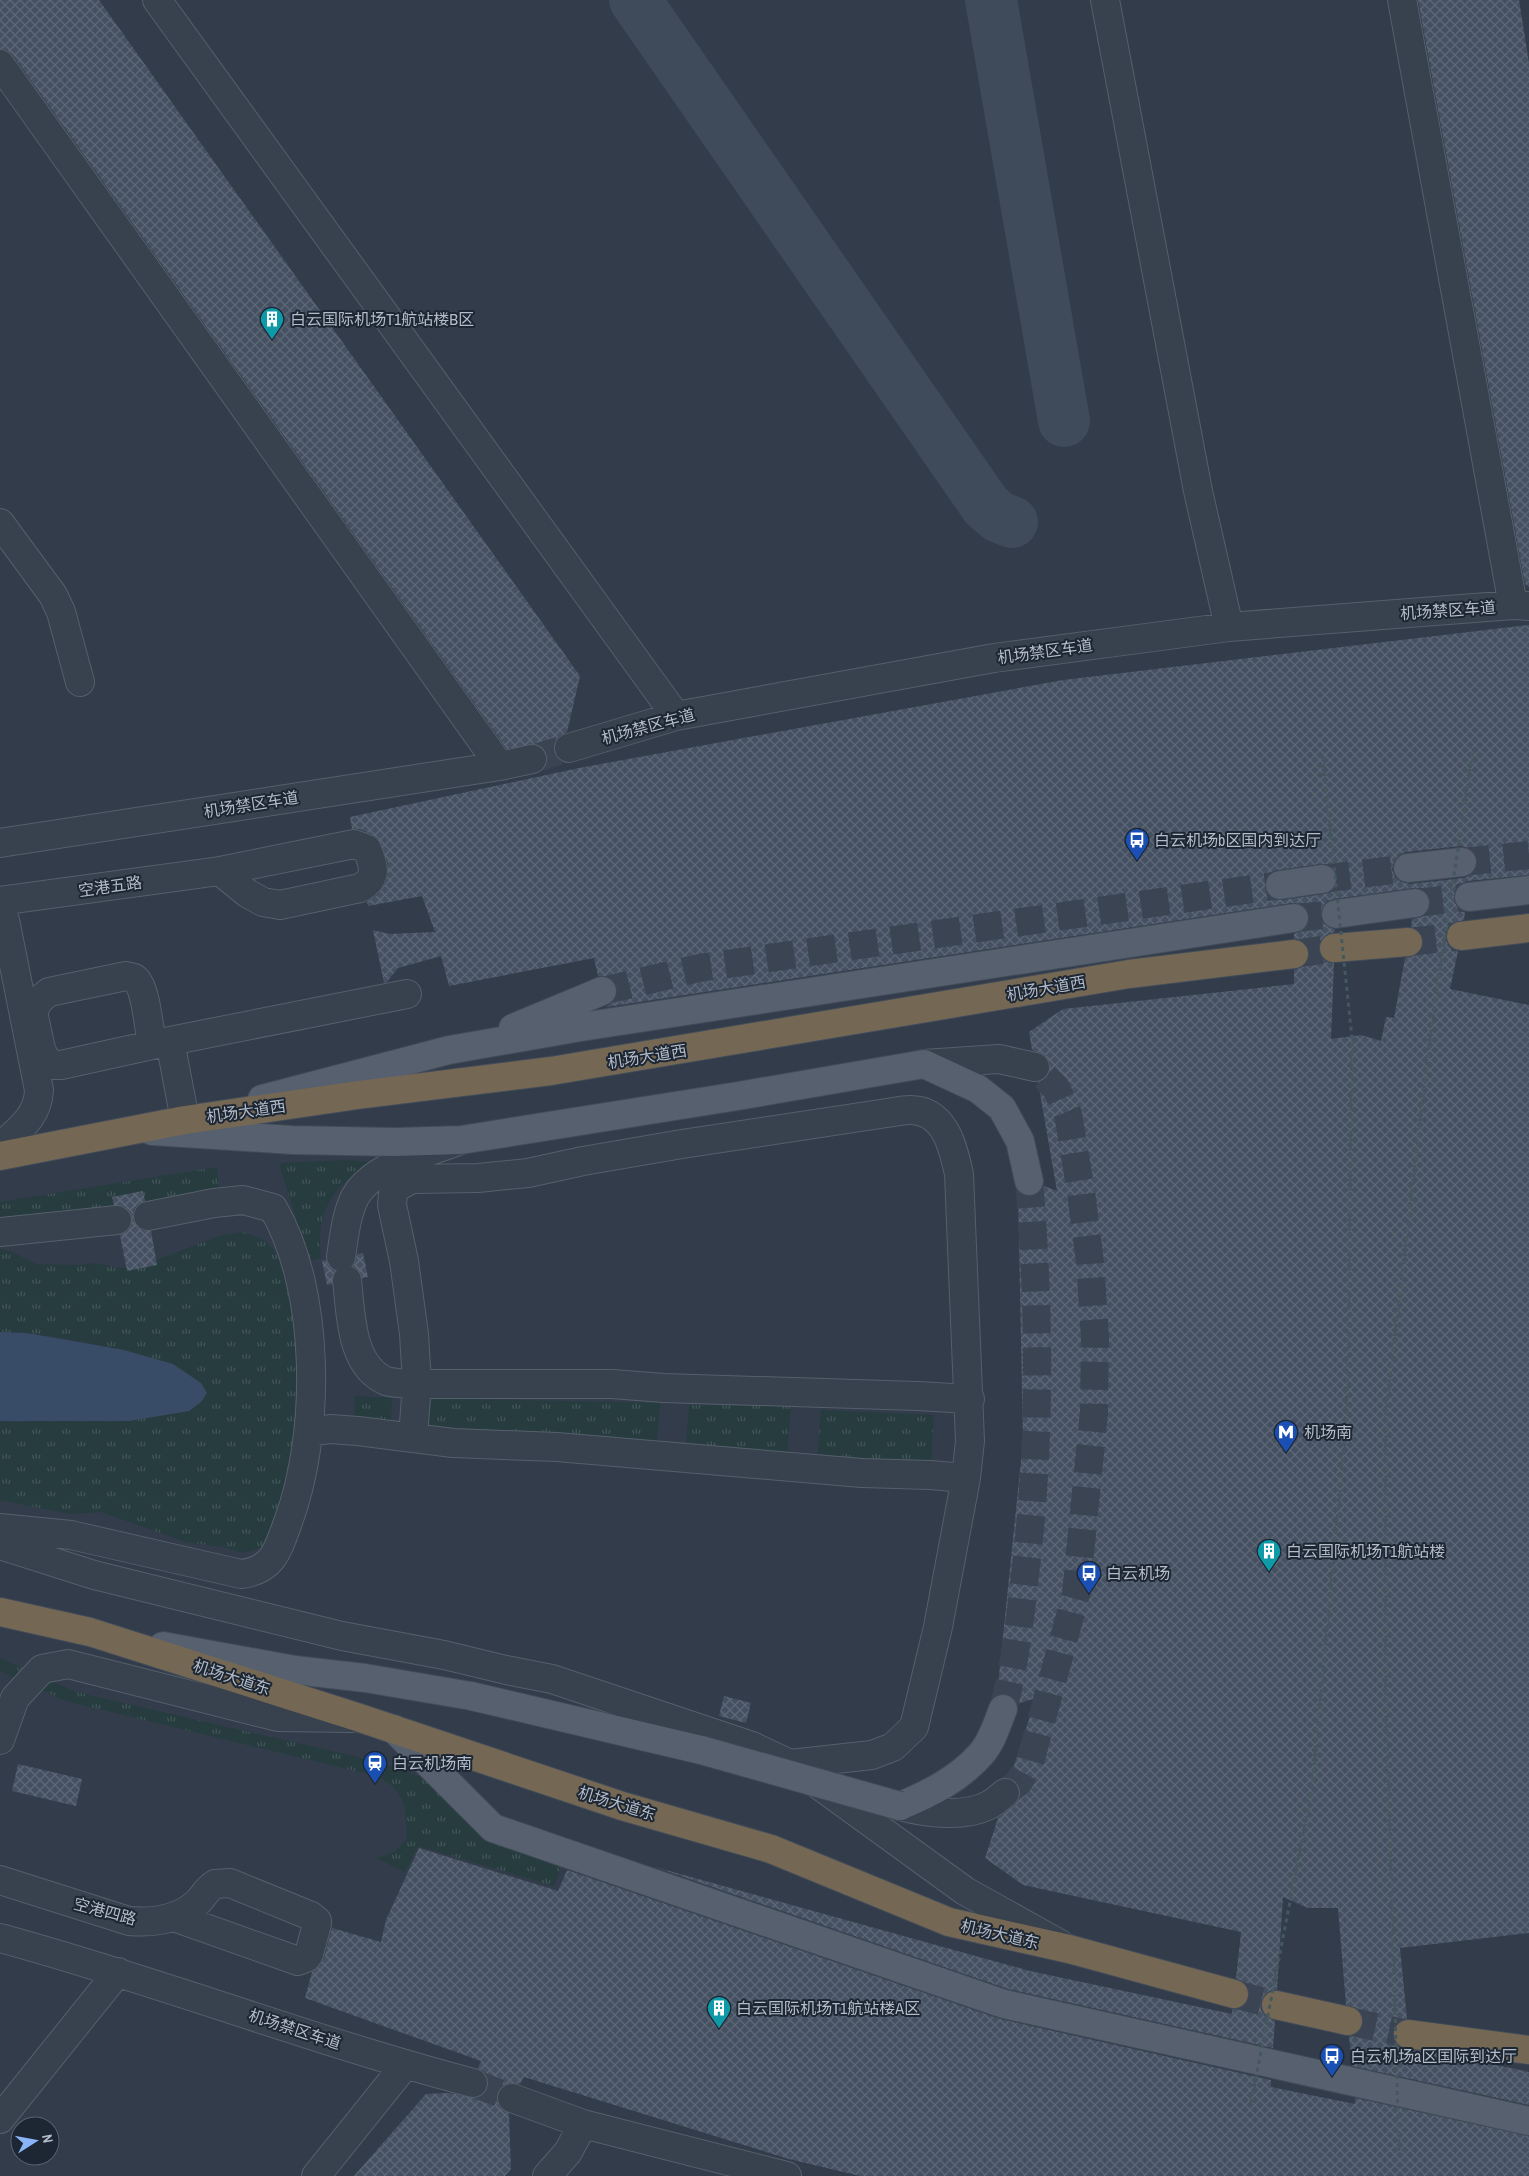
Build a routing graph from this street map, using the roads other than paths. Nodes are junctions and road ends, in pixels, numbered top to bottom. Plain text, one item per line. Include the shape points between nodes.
1 (157, 0) edge
2 (1105, 0) edge
3 (1402, 0) edge
4 (0, 64) edge
5 (0, 523) edge
6 (1521, 605) edge
7 (1229, 627) junction
8 (80, 682) dead end
9 (676, 716) junction
10 (570, 748) tunnel mouth
11 (532, 759) tunnel mouth
12 (500, 766) junction
13 (0, 843) edge
14 (1462, 862) tunnel mouth
15 (1408, 868) tunnel mouth
16 (220, 871) junction
17 (1322, 879) tunnel mouth
18 (1280, 885) tunnel mouth
19 (1529, 890) edge
20 (1469, 897) tunnel mouth
21 (0, 901) edge
22 (1415, 904) tunnel mouth
23 (0, 906) edge
24 (1336, 914) tunnel mouth
25 (1294, 918) tunnel mouth
26 (1529, 928) edge
27 (1461, 936) tunnel mouth
28 (1408, 942) tunnel mouth
29 (1334, 948) tunnel mouth
30 (1294, 954) tunnel mouth
31 (7, 967) edge
32 (602, 991) tunnel mouth
33 (407, 994) dead end
34 (449, 1050) junction
35 (924, 1064) junction
36 (1035, 1067) tunnel mouth
37 (185, 1120) junction
38 (133, 1130) junction
39 (461, 1140) junction
40 (0, 1147) edge
41 (0, 1156) edge
42 (1028, 1181) tunnel mouth
43 (148, 1216) dead end
44 (117, 1220) dead end
45 (0, 1232) edge
46 (417, 1384) junction
47 (970, 1399) junction
48 (310, 1432) junction
49 (413, 1437) junction
50 (966, 1478) junction
51 (0, 1528) edge
52 (0, 1545) edge
53 (0, 1612) edge
54 (90, 1632) junction
55 (1003, 1709) tunnel mouth
56 (360, 1718) junction
57 (394, 1729) junction
58 (0, 1740) edge
59 (790, 1764) junction
60 (1005, 1794) tunnel mouth
61 (900, 1806) junction
62 (0, 1880) edge
63 (174, 1917) junction
64 (0, 1938) edge
65 (1069, 1949) junction
66 (118, 1972) junction
67 (1234, 1994) tunnel mouth
68 (1276, 2005) tunnel mouth
69 (1348, 2021) tunnel mouth
70 (1408, 2034) tunnel mouth
71 (1529, 2050) edge
72 (405, 2065) junction
73 (472, 2083) tunnel mouth
74 (512, 2098) tunnel mouth
75 (0, 2119) edge
76 (1529, 2121) edge
77 (583, 2124) junction
78 (316, 2176) edge
79 (547, 2176) edge
80 (787, 2176) edge

1 - 9 street
2 - 7 street via 1198,491
3 - 6 street
4 - 12 street
5 - 8 street via 53,595 61,612
6 - 7 street, 机场禁区车道
7 - 9 street, 机场禁区车道 via 994,658
9 - 10 street, 机场禁区车道
11 - 12 street, 机场禁区车道
12 - 13 street, 机场禁区车道
14 - 15 main road
16 - 16 street, 空港五路 via 247,893 263,902 280,906 360,888 374,874 367,849 354,844
16 - 21 street, 空港五路
17 - 18 main road
19 - 20 main road
22 - 24 main road
23 - 31 street
25 - 34 main road
26 - 27 highway
28 - 29 highway
30 - 37 highway, 机场大道西 via 1129,974 551,1071
31 - 40 street via 39,1090 38,1104 32,1115
32 - 34 main road via 511,1029
33 - 37 street via 161,1042
34 - 37 main road
35 - 36 street via 999,1059
35 - 39 main road
35 - 42 main road via 978,1089 1002,1108 1020,1141
37 - 38 highway, 机场大道西
38 - 39 main road via 292,1140
38 - 41 highway, 机场大道西
39 - 46 street via 391,1166 370,1180 356,1196 349,1215 344,1269 359,1352 368,1367 387,1381
43 - 48 street via 243,1200 272,1208 285,1230 297,1268 306,1318 312,1371
44 - 45 street
46 - 47 street via 612,1384
46 - 47 street via 411,1300 392,1205 393,1193 399,1186 412,1180 528,1173 682,1144 911,1109 931,1114 944,1128 959,1174
46 - 49 street
47 - 50 street
48 - 49 street via 330,1429
48 - 51 street via 295,1506 276,1556 254,1573 241,1574 72,1535
49 - 50 street via 453,1443 557,1447 862,1473
50 - 59 street via 938,1627 914,1727 893,1748 872,1755
52 - 59 street via 94,1575 342,1636 552,1679 752,1746
53 - 54 highway, 机场大道东
54 - 56 highway, 机场大道东
54 - 61 main road, bridge via 294,1670 471,1696 701,1750
55 - 61 main road via 981,1754 931,1793
56 - 57 highway, 机场大道东
56 - 58 street via 278,1717 68,1664 42,1669 15,1698
57 - 65 highway, 机场大道东 via 622,1806 771,1849 949,1922
57 - 76 main road via 493,1828 1004,2004
59 - 65 street via 965,1890
60 - 61 street via 988,1806 964,1812 928,1813
62 - 63 street, 空港四路 via 128,1921
63 - 63 street, 空港四路 via 187,1911 215,1884 230,1883 314,1918 317,1924 306,1958 298,1961
64 - 66 street, 机场禁区车道
65 - 67 highway, 机场大道东
66 - 72 street, 机场禁区车道
66 - 75 street
68 - 69 highway
70 - 71 highway
72 - 73 street, 机场禁区车道
72 - 78 street
74 - 77 street
77 - 79 street via 568,2152
77 - 80 street

